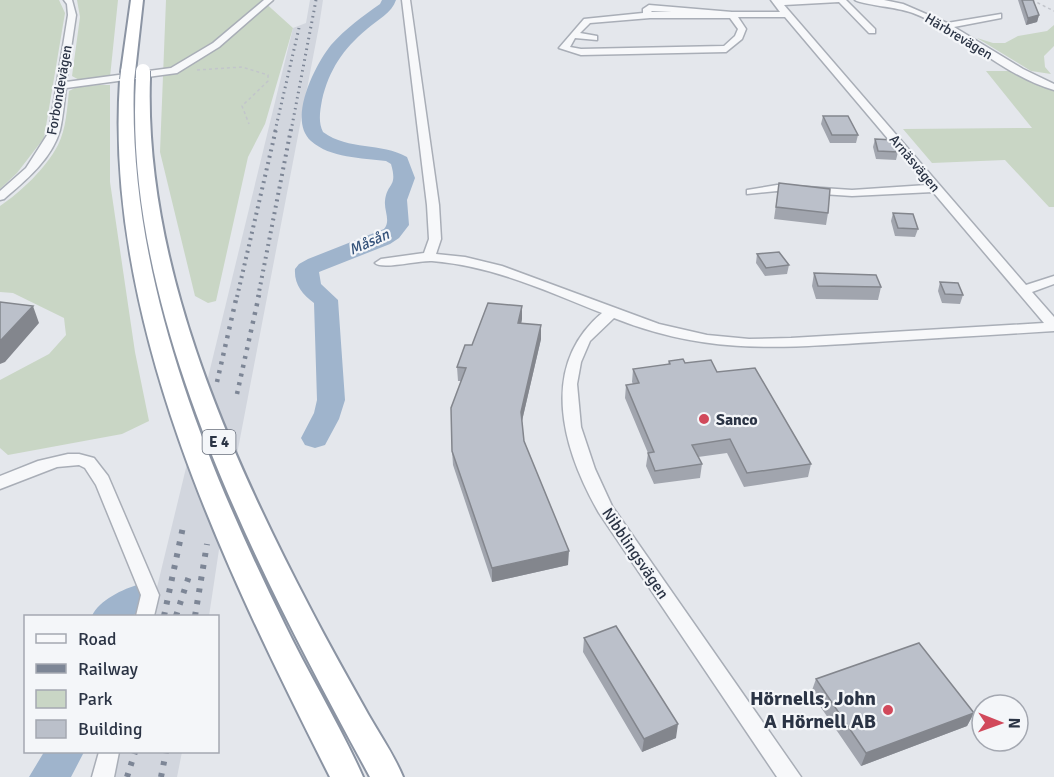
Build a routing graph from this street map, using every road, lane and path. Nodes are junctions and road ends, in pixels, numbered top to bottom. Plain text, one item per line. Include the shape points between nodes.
1 (68, 0) edge
2 (137, 0) edge
3 (150, 0) edge
4 (268, 0) edge
5 (406, 0) edge
6 (839, 0) edge
7 (859, 0) edge
8 (1032, 0) edge
9 (776, 2) edge
10 (1054, 11) edge
11 (786, 14) junction
12 (732, 15) junction
13 (999, 16) dead end
14 (943, 26) junction
15 (872, 30) dead end
16 (147, 35) dead end
17 (573, 35) junction
18 (594, 38) dead end
19 (174, 71) junction
20 (137, 72) junction
21 (61, 86) junction
22 (1054, 87) edge
23 (249, 124) dead end
24 (936, 188) junction
25 (751, 192) dead end
26 (0, 197) edge
27 (429, 257) junction
28 (381, 262) dead end
29 (1054, 280) edge
30 (1023, 290) junction
31 (612, 312) junction
32 (1054, 327) edge
33 (0, 483) edge
34 (145, 615) edge
35 (109, 753) edge
36 (103, 777) edge
37 (347, 777) edge
38 (387, 777) edge
39 (790, 777) edge

1 - 21 street, Forbondevägen via 72,15
2 - 20 highway, E 4
3 - 16 highway
4 - 19 street via 216,45
5 - 27 street via 433,205 435,239
6 - 9 street
6 - 15 street
7 - 14 street, Härbrevägen via 905,8
8 - 10 path
9 - 11 street, Arnäsvägen
11 - 12 street
11 - 24 street, Arnäsvägen
12 - 17 street via 649,8 646,11 650,15 587,21
12 - 17 street via 742,29 726,49 581,52 564,48
13 - 14 street
14 - 22 street, Härbrevägen via 1016,70
17 - 18 street
19 - 21 street
19 - 23 path via 245,67 268,75 268,81 242,106
20 - 37 highway, E 4 via 124,134 131,217 145,286 176,392 239,556
20 - 38 highway, E 4 via 150,214 165,281 198,387 266,546
21 - 26 street, Forbondevägen via 49,143 30,170
24 - 25 street via 852,193 777,188
24 - 30 street, Arnäsvägen
27 - 28 street
27 - 31 street via 484,265 518,275
29 - 30 street
30 - 32 street, Arnäsvägen
31 - 32 street via 686,336 758,343
31 - 39 street, Nibblingsvägen via 583,340 572,374 571,425 582,462 605,508
33 - 34 street via 47,464 74,460 87,462 96,470 150,595
35 - 36 street

